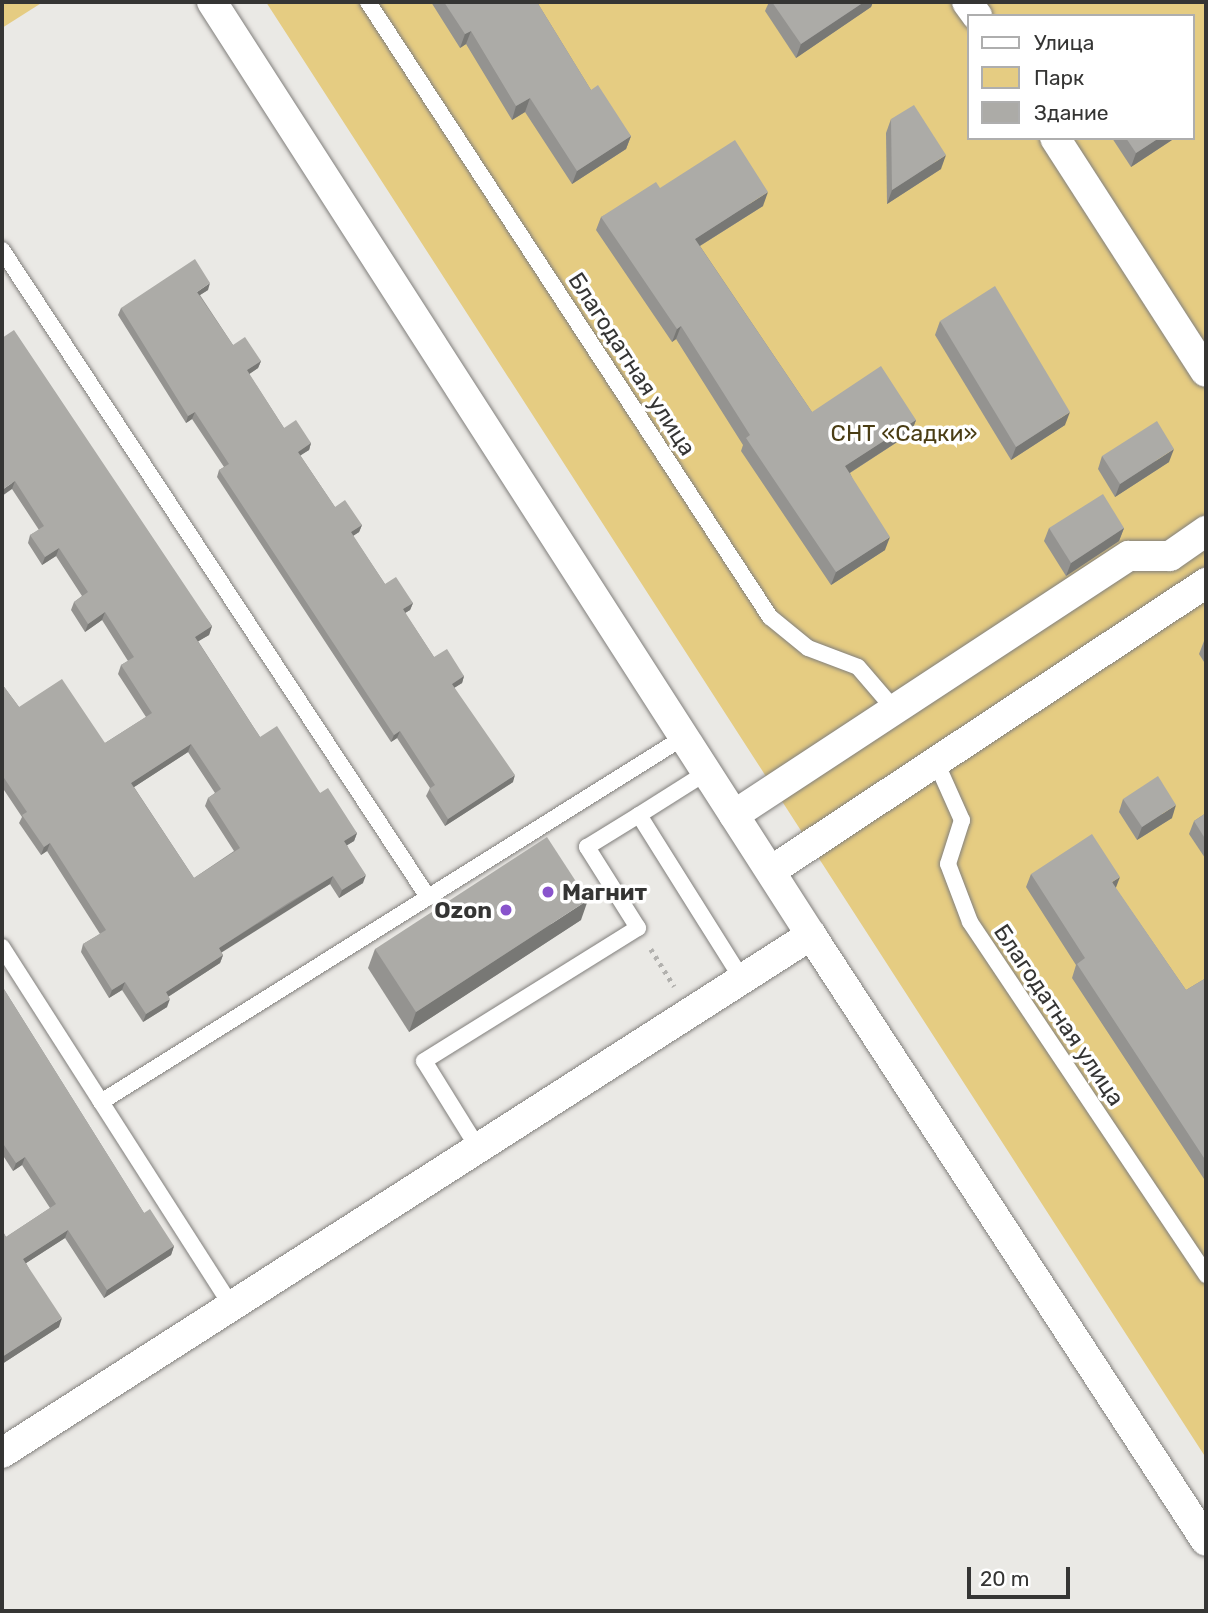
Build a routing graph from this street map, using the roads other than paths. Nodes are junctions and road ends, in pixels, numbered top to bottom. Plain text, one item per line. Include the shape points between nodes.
1 (212, 2) edge
2 (369, 2) edge
3 (1056, 140) edge
4 (2, 250) edge
5 (1206, 372) edge
6 (1206, 531) edge
7 (1206, 583) edge
8 (895, 710) junction
9 (684, 737) junction
10 (936, 762) junction
11 (707, 772) junction
12 (639, 815) junction
13 (734, 815) junction
14 (771, 872) junction
15 (428, 897) junction
16 (811, 935) junction
17 (2, 947) edge
18 (742, 979) junction
19 (102, 1102) junction
20 (478, 1148) junction
21 (1206, 1275) edge
22 (232, 1306) junction
23 (2, 1453) edge
24 (1206, 1541) edge

1 - 9 street
2 - 8 lane, Благодатная улица via 770,617 808,648 858,667
3 - 5 street
4 - 15 lane
6 - 8 street via 1170,556 1129,556
7 - 10 street
8 - 13 street
9 - 11 street
9 - 15 lane
10 - 14 street
10 - 21 lane, Благодатная улица via 962,820 948,864 970,922
11 - 12 lane
11 - 13 street
12 - 18 lane
12 - 20 lane via 587,847 638,928 424,1061
13 - 14 street
14 - 16 street
15 - 19 lane
16 - 18 street
16 - 24 street
17 - 19 lane
18 - 20 street
19 - 22 lane
20 - 22 street
22 - 23 street

